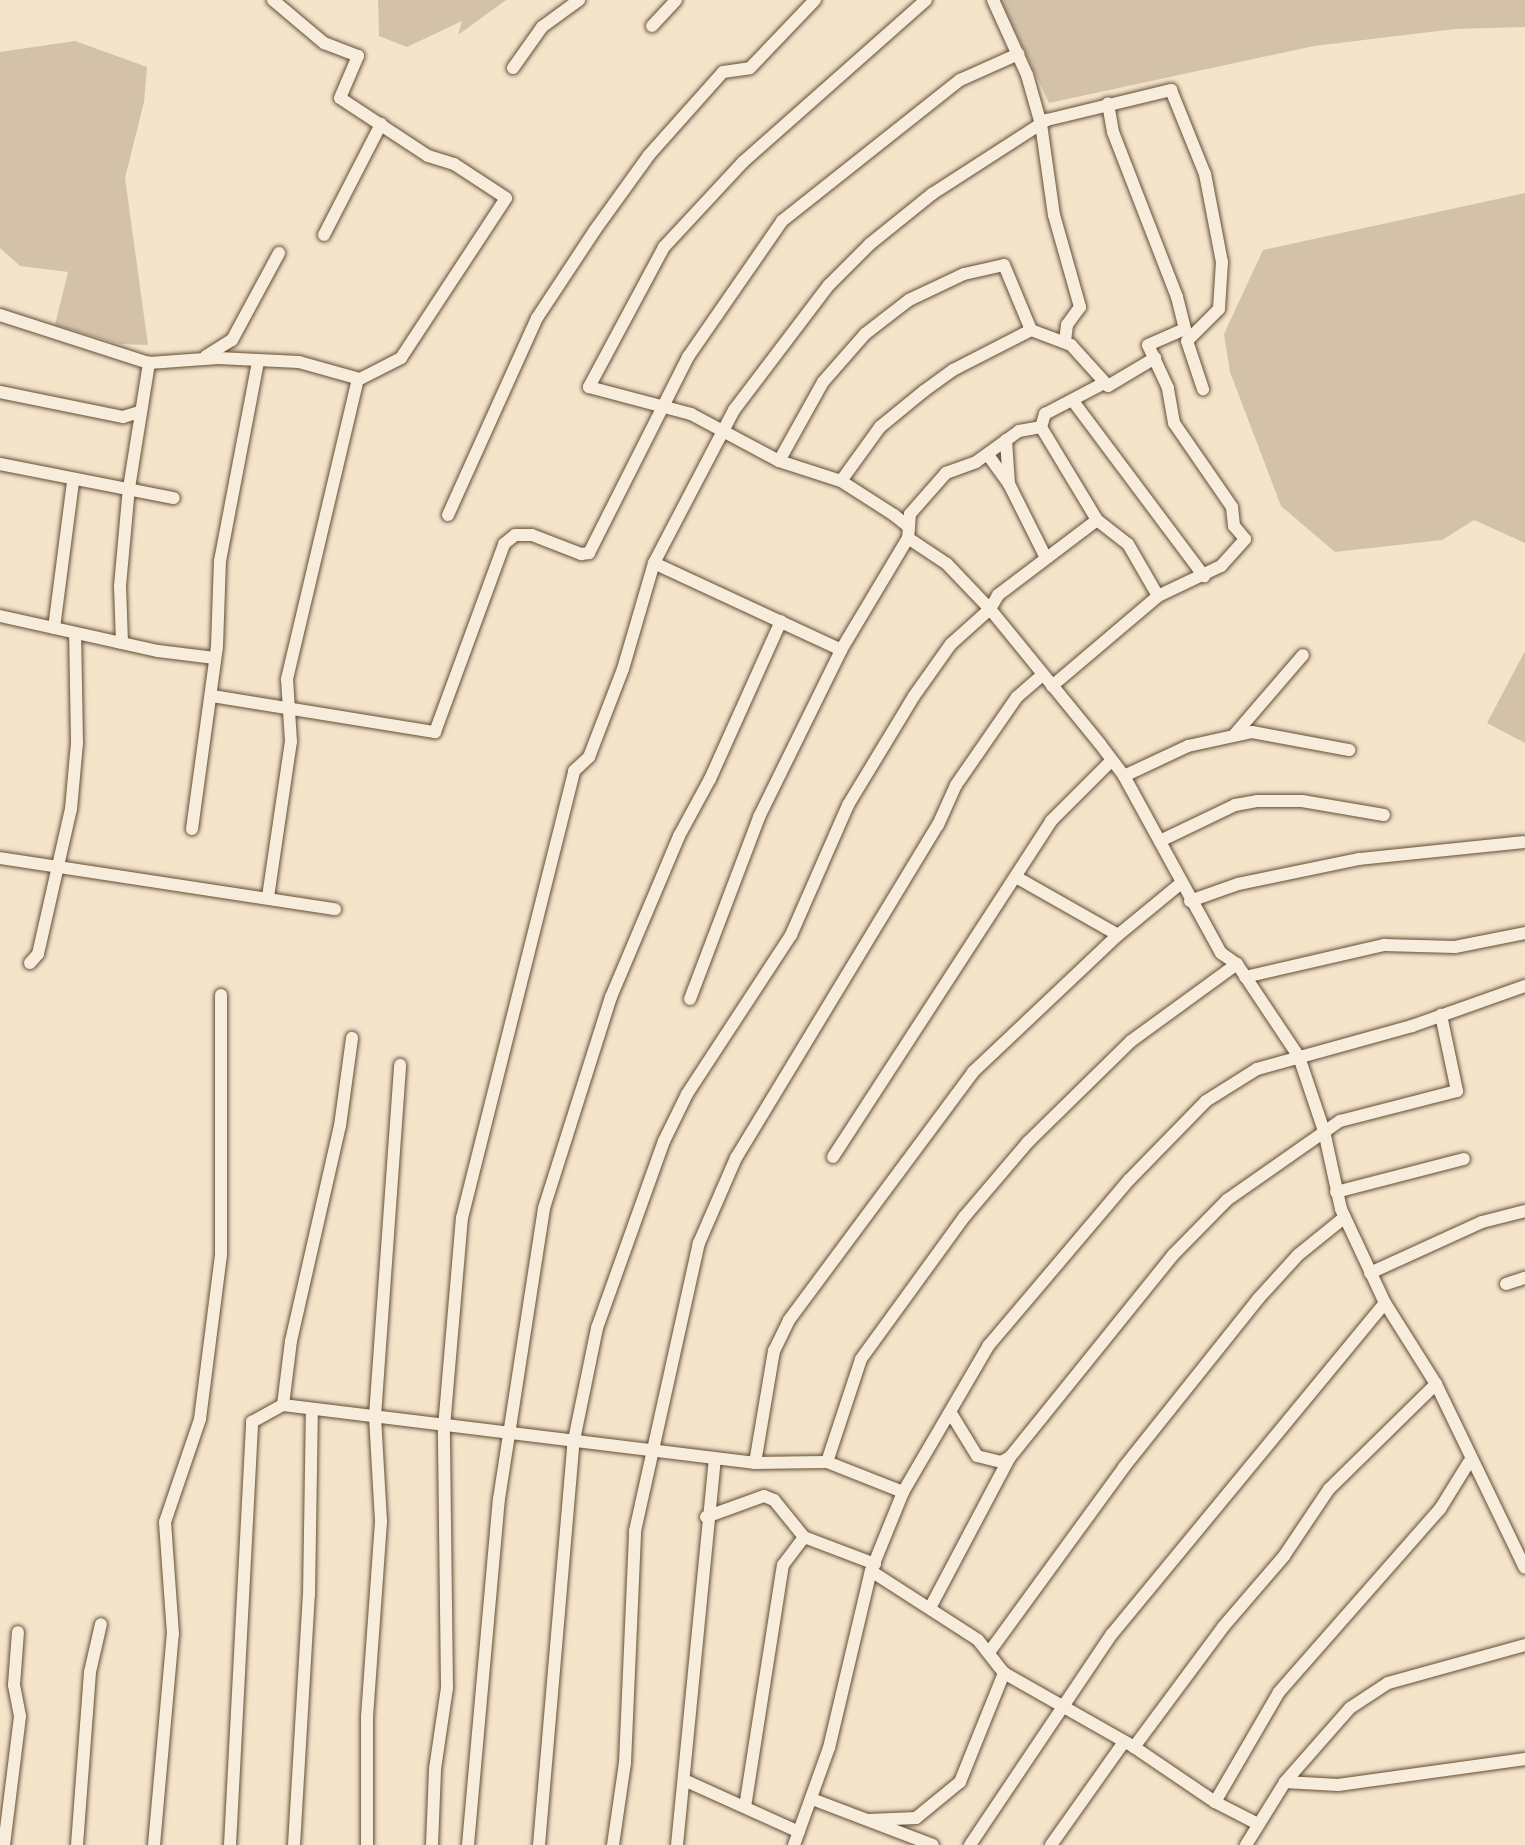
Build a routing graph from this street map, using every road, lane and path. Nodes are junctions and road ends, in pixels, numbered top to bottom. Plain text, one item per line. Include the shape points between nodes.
1 (273, 0) edge
2 (579, 0) edge
3 (676, 0) edge
4 (815, 0) edge
5 (926, 0) edge
6 (993, 0) edge
7 (652, 26) dead end
8 (1018, 54) junction
9 (513, 68) dead end
10 (1108, 103) junction
11 (381, 124) junction
12 (1041, 124) junction
13 (324, 235) dead end
14 (279, 253) dead end
15 (0, 315) edge
16 (1031, 330) junction
17 (1186, 335) junction
18 (1065, 341) junction
19 (204, 358) junction
20 (1155, 358) junction
21 (258, 361) junction
22 (149, 363) junction
23 (358, 379) junction
24 (1104, 383) junction
25 (1203, 389) dead end
26 (0, 392) edge
27 (1073, 401) junction
28 (663, 410) junction
29 (139, 412) junction
30 (1041, 427) junction
31 (726, 431) junction
32 (1006, 440) junction
33 (988, 455) junction
34 (779, 461) junction
35 (0, 464) edge
36 (73, 481) junction
37 (841, 481) junction
38 (1009, 484) junction
39 (129, 488) junction
40 (174, 498) dead end
41 (448, 515) dead end
42 (1097, 520) junction
43 (909, 533) junction
44 (1045, 556) junction
45 (654, 563) junction
46 (1204, 576) junction
47 (1158, 596) junction
48 (990, 609) junction
49 (0, 616) edge
50 (781, 621) junction
51 (54, 628) junction
52 (75, 633) junction
53 (122, 643) junction
54 (841, 650) junction
55 (1303, 655) dead end
56 (215, 658) junction
57 (1042, 675) junction
58 (1052, 686) junction
59 (212, 696) junction
60 (289, 710) junction
61 (1217, 739) junction
62 (1349, 750) dead end
63 (1111, 761) junction
64 (1124, 776) junction
65 (1384, 815) dead end
66 (192, 829) dead end
67 (1160, 841) junction
68 (1523, 842) dead end
69 (0, 858) edge
70 (57, 868) junction
71 (1016, 877) junction
72 (1180, 884) junction
73 (268, 897) junction
74 (1190, 901) junction
75 (335, 909) dead end
76 (1525, 933) edge
77 (1118, 935) junction
78 (30, 963) dead end
79 (1237, 964) junction
80 (1245, 977) junction
81 (1525, 986) edge
82 (221, 995) dead end
83 (690, 999) dead end
84 (1441, 1015) junction
85 (352, 1038) dead end
86 (1299, 1057) junction
87 (400, 1065) dead end
88 (1324, 1131) junction
89 (833, 1157) dead end
90 (1464, 1159) dead end
91 (1336, 1192) junction
92 (1525, 1211) edge
93 (1345, 1217) junction
94 (1370, 1273) junction
95 (1525, 1278) edge
96 (1506, 1284) dead end
97 (1385, 1303) junction
98 (1436, 1384) junction
99 (283, 1405) junction
100 (312, 1409) junction
101 (952, 1415) junction
102 (375, 1416) junction
103 (444, 1427) junction
104 (512, 1436) junction
105 (574, 1440) junction
106 (649, 1448) junction
107 (1010, 1457) junction
108 (715, 1459) junction
109 (827, 1462) junction
110 (1469, 1462) junction
111 (755, 1463) junction
112 (903, 1492) junction
113 (706, 1517) junction
114 (804, 1537) junction
115 (873, 1567) junction
116 (1525, 1568) edge
117 (931, 1606) junction
118 (101, 1624) dead end
119 (18, 1632) dead end
120 (1525, 1645) edge
121 (990, 1651) junction
122 (1004, 1673) junction
123 (1062, 1706) junction
124 (1129, 1745) junction
125 (1525, 1759) edge
126 (684, 1780) junction
127 (1285, 1782) junction
128 (812, 1799) junction
129 (1215, 1802) junction
130 (745, 1807) junction
131 (869, 1820) junction
132 (1258, 1824) junction
133 (799, 1832) junction
134 (4, 1845) edge
135 (77, 1845) edge
136 (154, 1845) edge
137 (230, 1845) edge
138 (294, 1845) edge
139 (367, 1845) edge
140 (432, 1845) edge
141 (468, 1845) edge
142 (539, 1845) edge
143 (613, 1845) edge
144 (677, 1845) edge
145 (794, 1845) edge
146 (933, 1845) edge
147 (970, 1845) edge
148 (1051, 1845) edge
149 (1246, 1845) edge

1 - 11 street via 324,43 358,56 340,98
2 - 9 street via 542,27
3 - 7 street
4 - 41 street via 750,68 723,72 649,155 595,230 537,318
5 - 28 street via 743,162 664,247 588,385
6 - 8 street
8 - 12 street
8 - 28 street via 960,80 782,221 688,357
10 - 12 street
10 - 17 street via 1113,132 1177,297
10 - 17 street via 1174,92 1205,174 1222,262 1219,309
11 - 13 street
11 - 23 street via 506,200 401,358
12 - 18 street via 1054,215 1080,307 1067,325
12 - 31 street via 986,156 870,244 782,344 734,410
14 - 19 street via 232,340
15 - 22 street
16 - 18 street
16 - 34 street via 1004,265 964,274 909,300 865,334 823,382
16 - 37 street via 924,391 880,427
17 - 20 street via 1148,345
17 - 25 street
18 - 24 street
19 - 21 street
19 - 22 street
20 - 24 street via 1108,386
20 - 46 street via 1174,423 1232,507 1234,526 1245,539
21 - 23 street via 299,362
21 - 56 street via 220,561
22 - 29 street
23 - 60 street via 298,626 287,679
24 - 27 street
26 - 29 street via 123,417
27 - 30 street via 1045,414
27 - 46 street
28 - 31 street via 691,414
28 - 60 street via 589,553 532,535 515,535 504,544 435,732
29 - 39 street
30 - 32 street
30 - 42 street
31 - 34 street
31 - 45 street
32 - 33 street
32 - 38 street
33 - 38 street
33 - 43 street via 946,473 910,514
34 - 37 street
35 - 36 street
36 - 39 street
36 - 51 street
37 - 43 street
38 - 44 street
39 - 40 street
39 - 53 street via 120,586
42 - 44 street
42 - 47 street via 1128,544
43 - 48 street
43 - 54 street
44 - 48 street via 998,595
45 - 50 street
45 - 103 street via 623,669 589,757 574,771 496,1072 458,1240
46 - 47 street
47 - 58 street
48 - 57 street
48 - 105 street via 951,644 914,696 848,805 791,935 687,1094 630,1229 597,1328
49 - 51 street
50 - 54 street
50 - 104 street via 651,900 574,1109 544,1208
51 - 52 street
52 - 53 street
52 - 70 street via 77,743
53 - 56 street
54 - 83 street via 759,817
55 - 61 street via 1237,733
56 - 59 street
57 - 58 street
57 - 106 street via 1017,697 956,785 938,825 731,1168 692,1264
58 - 63 street
59 - 60 street
59 - 66 street
60 - 73 street via 291,742
61 - 62 street via 1277,734
61 - 64 street via 1188,746
63 - 64 street
63 - 71 street via 1062,806
64 - 67 street
65 - 67 street via 1302,801 1257,801 1235,805
67 - 72 street
68 - 74 street via 1423,849 1320,866
69 - 70 street
70 - 73 street
70 - 78 street via 38,954
71 - 77 street
71 - 89 street
72 - 74 street
72 - 77 street
73 - 75 street
74 - 79 street via 1221,953
76 - 80 street via 1455,947 1384,945
77 - 111 street via 973,1072 789,1320 774,1351
79 - 80 street
79 - 109 street via 1131,1041 1028,1142 965,1216 861,1359
80 - 86 street
81 - 84 street
82 - 136 street via 221,1254 200,1419 165,1522 173,1634
84 - 86 street
84 - 88 street via 1457,1091 1340,1121
85 - 99 street via 340,1126 291,1341
86 - 88 street
86 - 101 street via 1230,1083 1160,1146 989,1345 960,1388
87 - 102 street
88 - 91 street
88 - 107 street via 1227,1200 1173,1255
90 - 91 street
91 - 93 street
92 - 94 street via 1482,1222
93 - 94 street
93 - 121 street via 1298,1255 1258,1299 1124,1467
94 - 97 street
95 - 96 street
97 - 98 street
97 - 123 street via 1112,1634
98 - 110 street
98 - 124 street via 1329,1489 1284,1556
99 - 100 street
99 - 137 street via 252,1422
100 - 102 street
100 - 138 street via 309,1595
101 - 107 street via 977,1456 1001,1462
101 - 112 street
102 - 103 street
102 - 139 street via 381,1521 367,1717
103 - 104 street
103 - 140 street via 447,1688
104 - 105 street
104 - 141 street via 499,1499
105 - 106 street
105 - 142 street
106 - 108 street
106 - 143 street via 635,1531 625,1763
107 - 117 street
108 - 111 street
108 - 113 street
109 - 111 street
109 - 112 street
110 - 116 street
110 - 129 street via 1440,1509 1279,1692
112 - 115 street
113 - 114 street via 764,1496 774,1500
113 - 126 street
114 - 115 street
114 - 130 street via 783,1565
115 - 117 street
115 - 128 street
117 - 121 street
118 - 135 street via 90,1672
119 - 134 street via 14,1685 20,1716
120 - 127 street via 1388,1683 1350,1708
121 - 122 street
122 - 123 street
122 - 131 street via 960,1782 916,1818
123 - 124 street
123 - 147 street
124 - 129 street
124 - 148 street
125 - 127 street via 1338,1785
126 - 130 street
126 - 144 street
127 - 132 street
128 - 131 street
128 - 133 street
129 - 132 street
130 - 133 street
131 - 146 street
132 - 149 street
133 - 145 street

